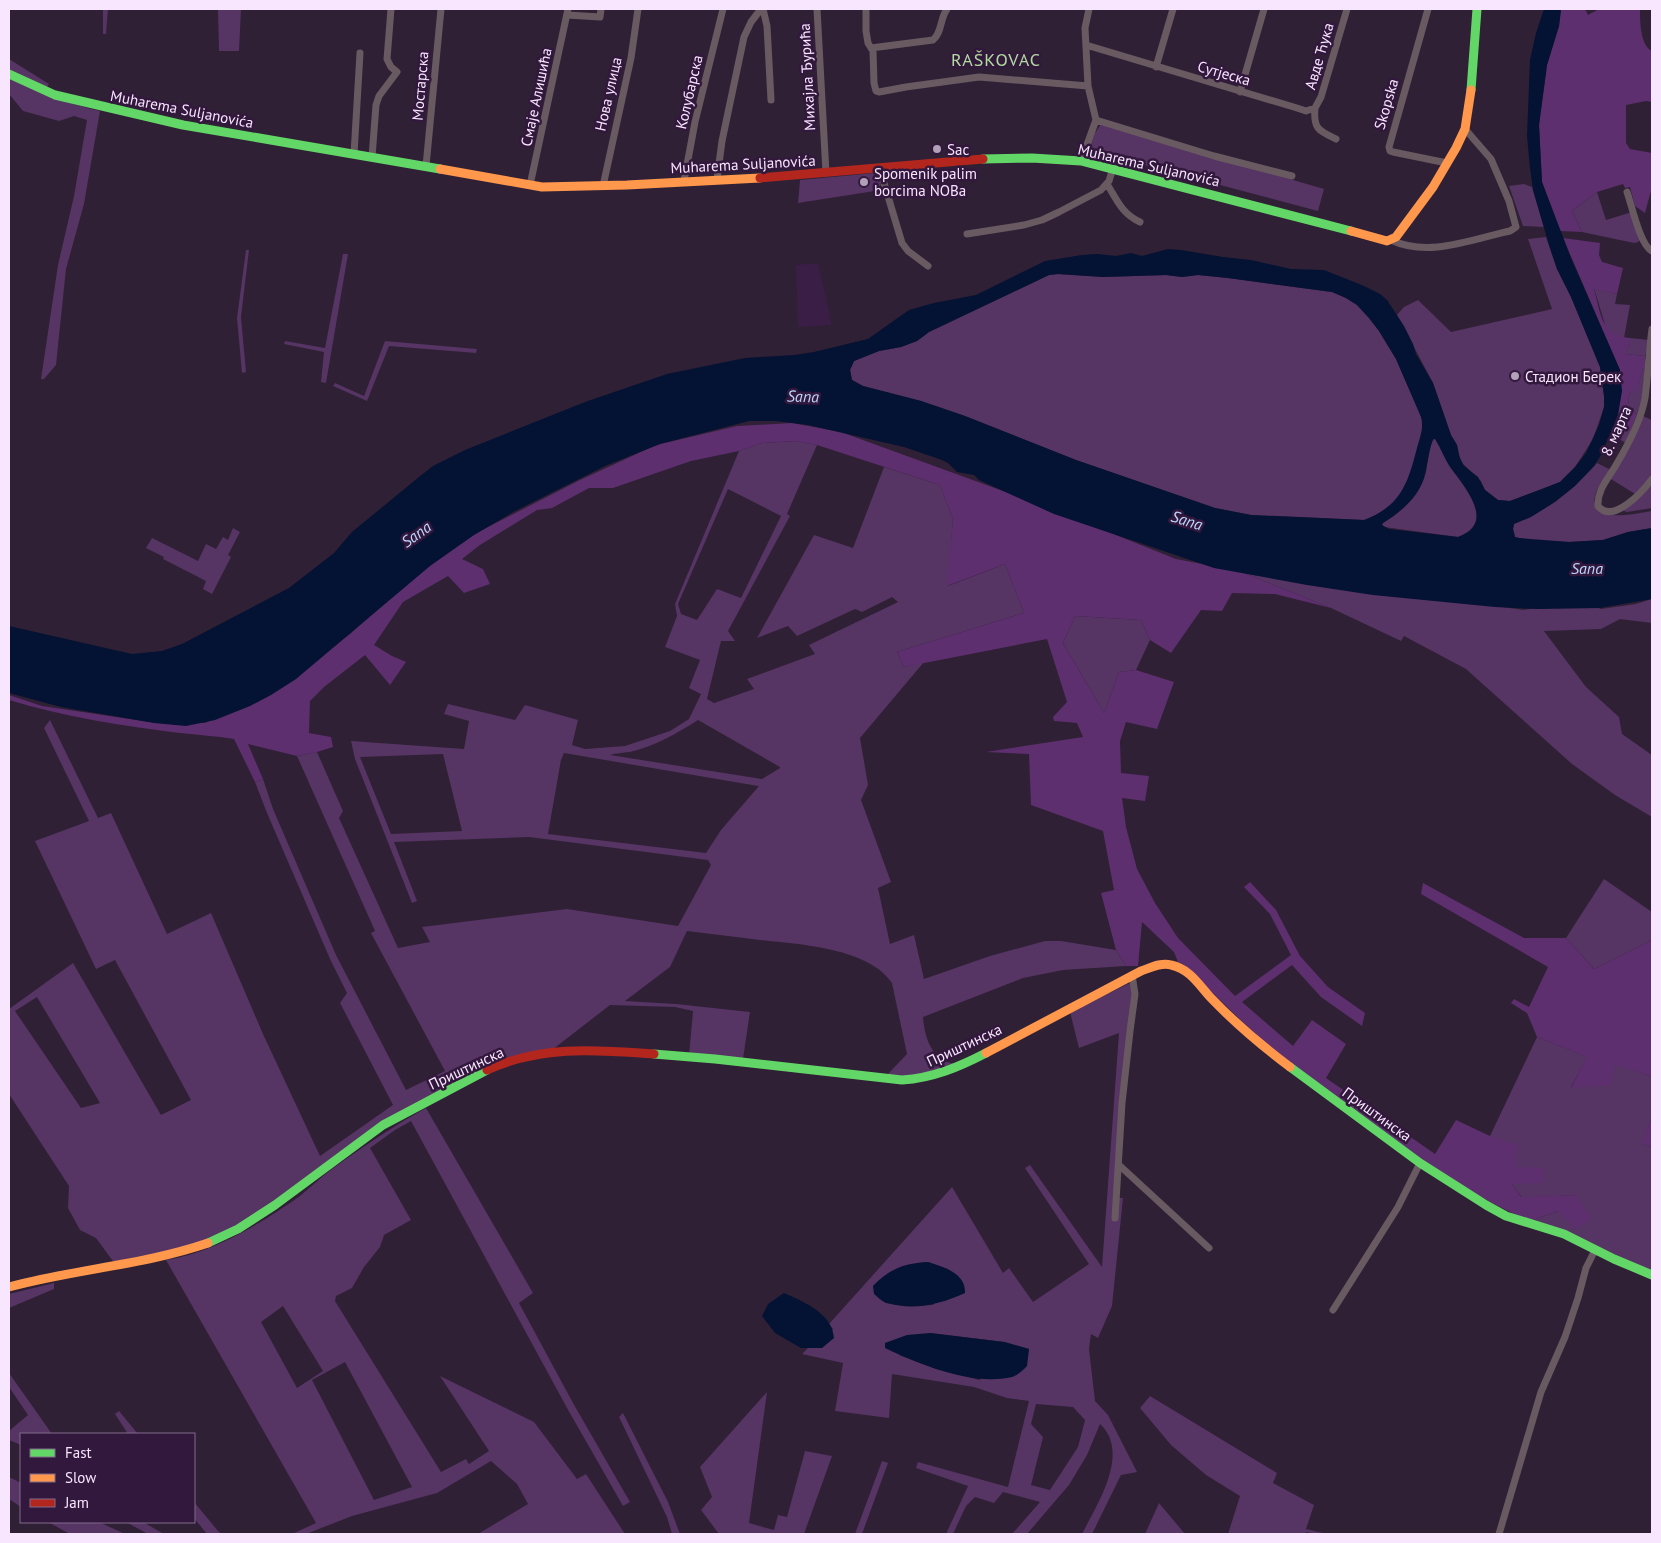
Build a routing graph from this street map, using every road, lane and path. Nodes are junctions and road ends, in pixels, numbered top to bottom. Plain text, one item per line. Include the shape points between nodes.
1 (391, 9) edge
2 (441, 9) edge
3 (601, 9) edge
4 (638, 9) edge
5 (723, 9) edge
6 (762, 9) edge
7 (817, 9) edge
8 (866, 9) edge
9 (947, 9) edge
10 (1089, 9) edge
11 (1173, 9) edge
12 (1264, 9) edge
13 (1346, 9) edge
14 (1428, 9) edge
15 (1477, 9) edge
16 (567, 12) edge
17 (1086, 45) junction
18 (871, 48) junction
19 (360, 53) dead end
20 (1156, 67) junction
21 (9, 74) edge
22 (1088, 86) junction
23 (1240, 92) junction
24 (771, 100) dead end
25 (1314, 108) junction
26 (1096, 120) junction
27 (1465, 129) junction
28 (1336, 140) dead end
29 (354, 154) junction
30 (372, 157) junction
31 (1081, 161) junction
32 (1447, 163) junction
33 (426, 166) junction
34 (881, 168) junction
35 (1113, 168) junction
36 (826, 173) junction
37 (1292, 176) dead end
38 (717, 179) junction
39 (684, 181) junction
40 (1107, 184) junction
41 (530, 185) junction
42 (603, 186) junction
43 (1628, 192) dead end
44 (1140, 222) dead end
45 (968, 234) dead end
46 (1391, 240) junction
47 (1652, 251) edge
48 (928, 266) dead end
49 (1652, 329) edge
50 (1645, 394) junction
51 (1652, 398) edge
52 (1652, 479) edge
53 (1132, 975) junction
54 (1420, 1163) junction
55 (1119, 1165) junction
56 (1115, 1218) dead end
57 (1209, 1248) dead end
58 (1595, 1250) junction
59 (1652, 1275) edge
60 (9, 1287) edge
61 (1333, 1310) dead end
62 (1499, 1534) edge

1 - 30 street via 387,59 396,72 376,105
2 - 33 street, Мостарска
3 - 16 street, Смаје Алишића via 600,17
4 - 42 street, Нова улица via 631,58
5 - 39 street, Колубарска
6 - 24 street via 767,26
6 - 38 street via 744,37
7 - 36 street, Михајла Ђурића
8 - 18 street via 866,31
9 - 18 street via 936,37 926,42
10 - 17 street
11 - 20 street
12 - 23 street
13 - 25 street, Авде Ћука via 1322,97
14 - 32 street, Skopska via 1389,147 1393,152
15 - 27 street
16 - 41 street, Смаје Алишића
17 - 20 street, Сутјеска
17 - 22 street
18 - 22 street via 874,89 879,92 979,77
19 - 29 street
20 - 23 street, Сутјеска
21 - 29 street, Muharema Suljanovića via 55,95 124,112
22 - 26 street
23 - 25 street, Сутјеска via 1306,111
25 - 28 street via 1316,127
26 - 31 street
26 - 37 street
27 - 32 street
27 - 46 street via 1491,159 1510,202 1516,227 1438,248 1418,249
29 - 30 street, Muharema Suljanovića
30 - 33 street, Muharema Suljanovića
31 - 34 street, Muharema Suljanovića via 982,159
31 - 35 street, Muharema Suljanovića
32 - 46 street via 1433,187
33 - 41 street, Muharema Suljanovića
34 - 36 street, Muharema Suljanovića
34 - 48 street via 902,243
35 - 40 street
35 - 46 street, Muharema Suljanovića via 1378,240
36 - 38 street, Muharema Suljanovića
38 - 39 street, Muharema Suljanovića
39 - 42 street, Muharema Suljanovića
40 - 44 street via 1118,205
40 - 45 street via 1087,199 1042,220
41 - 42 street, Muharema Suljanovića
43 - 47 street via 1638,226 1648,249
49 - 50 street, 8. марта
50 - 51 street
50 - 52 street, 8. марта via 1636,427 1602,487 1598,506 1603,511 1614,512 1626,505
53 - 54 street, Приштинска via 1162,964 1181,968 1270,1052
53 - 55 street via 1136,994 1126,1067
53 - 60 street, Приштинска via 974,1060 918,1079 639,1053 585,1050 525,1056 499,1065 415,1108 359,1142 238,1229 211,1242 185,1251
54 - 58 street, Приштинска via 1506,1216 1564,1234
54 - 61 street via 1398,1207
55 - 56 street
55 - 57 street
58 - 59 street, Приштинска
58 - 62 street via 1586,1268 1565,1337 1541,1392

